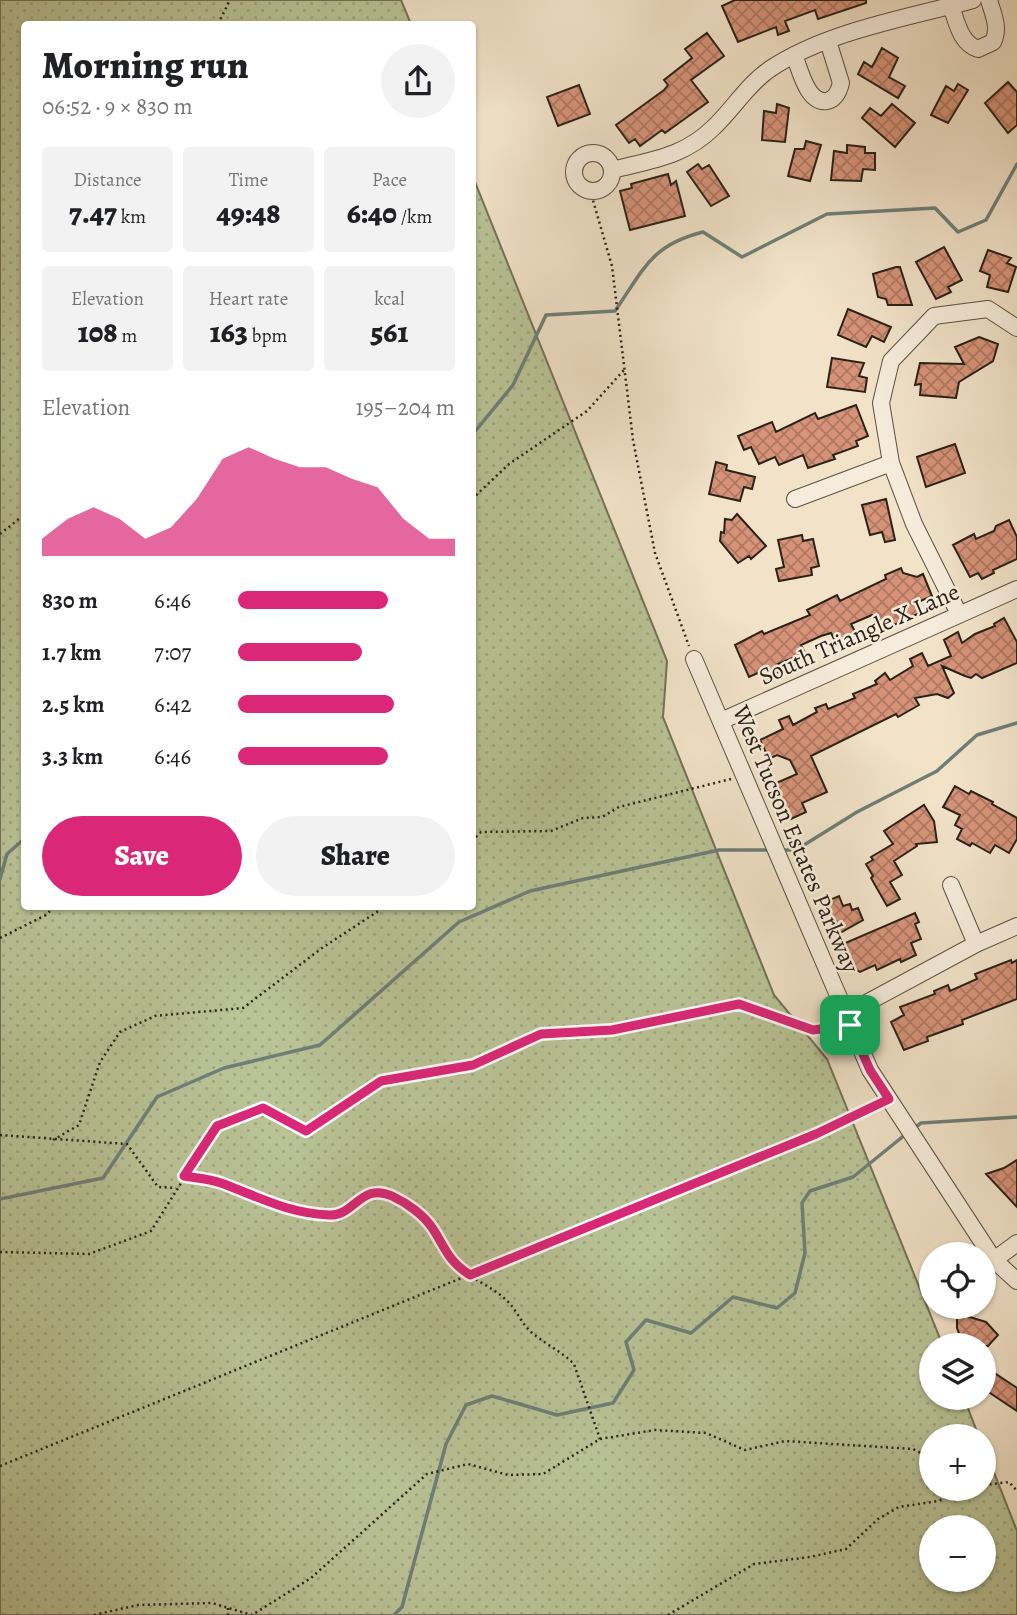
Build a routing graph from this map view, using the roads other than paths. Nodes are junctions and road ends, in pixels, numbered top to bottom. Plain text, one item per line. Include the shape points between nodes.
1 (973, 0) edge
2 (989, 0) edge
3 (951, 6) junction
4 (828, 41) junction
5 (794, 55) junction
6 (612, 170) junction
7 (1017, 328) edge
8 (891, 463) junction
9 (795, 499) dead end
10 (1017, 589) edge
11 (959, 614) junction
12 (694, 659) road end
13 (720, 721) junction
14 (951, 886) dead end
15 (1017, 926) edge
16 (976, 944) junction
17 (848, 1020) junction
18 (982, 1242) edge
19 (1017, 1243) edge
20 (996, 1259) edge
21 (996, 1262) edge
22 (1017, 1281) edge

1 - 3 street
2 - 3 street via 996,36 978,49 964,40
3 - 4 street
4 - 5 street
4 - 5 street via 841,83 828,101 808,90
5 - 6 street via 768,70 695,144 674,155
6 - 6 street via 605,187 590,190 581,187 575,176 579,159 590,153 602,155
7 - 8 street via 988,309 934,316 891,361 880,403
8 - 9 street
8 - 11 street via 914,524
10 - 11 street, South Triangle X Lane
11 - 13 street, South Triangle X Lane
12 - 13 street, West Tucson Estates Parkway
13 - 17 street, West Tucson Estates Parkway
14 - 16 street
15 - 16 street
16 - 17 street
17 - 18 street, West Tucson Estates Parkway via 870,1070
19 - 20 street
21 - 22 street, West Tucson Estates Parkway

